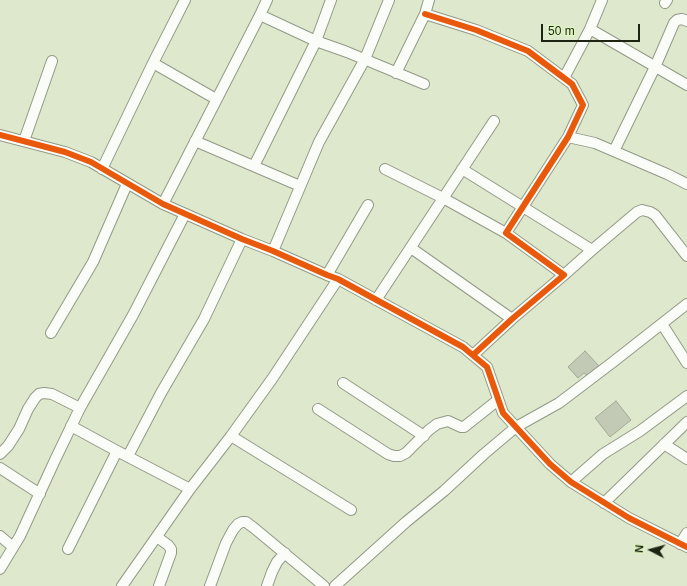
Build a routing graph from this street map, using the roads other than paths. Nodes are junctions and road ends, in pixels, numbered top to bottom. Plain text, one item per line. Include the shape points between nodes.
1 (185, 0) edge
2 (267, 0) edge
3 (332, 0) edge
4 (389, 0) edge
5 (429, 0) edge
6 (602, 0) edge
7 (425, 14) junction
8 (260, 15) junction
9 (687, 21) edge
10 (590, 29) junction
11 (316, 41) junction
12 (365, 59) junction
13 (52, 61) dead end
14 (153, 63) junction
15 (654, 67) junction
16 (396, 73) junction
17 (564, 78) junction
18 (424, 84) dead end
19 (687, 85) edge
20 (216, 99) junction
21 (494, 121) dead end
22 (0, 135) edge
23 (568, 138) junction
24 (24, 141) junction
25 (195, 141) junction
26 (614, 151) junction
27 (254, 166) junction
28 (102, 169) junction
29 (385, 169) dead end
30 (462, 170) junction
31 (127, 184) junction
32 (687, 184) edge
33 (300, 186) junction
34 (443, 198) junction
35 (163, 204) junction
36 (368, 205) dead end
37 (523, 207) junction
38 (185, 214) junction
39 (506, 233) junction
40 (242, 239) junction
41 (411, 248) junction
42 (592, 250) junction
43 (273, 251) junction
44 (687, 256) edge
45 (327, 275) junction
46 (564, 275) junction
47 (338, 279) junction
48 (376, 300) junction
49 (687, 304) edge
50 (512, 319) junction
51 (662, 324) junction
52 (51, 333) dead end
53 (473, 355) junction
54 (687, 363) edge
55 (343, 383) dead end
56 (687, 396) edge
57 (498, 400) junction
58 (80, 408) junction
59 (318, 409) dead end
60 (687, 422) edge
61 (71, 426) junction
62 (516, 427) junction
63 (231, 436) junction
64 (424, 436) junction
65 (664, 444) junction
66 (117, 451) junction
67 (0, 454) edge
68 (128, 456) junction
69 (687, 459) edge
70 (0, 468) edge
71 (571, 482) junction
72 (190, 489) junction
73 (40, 494) junction
74 (604, 503) junction
75 (351, 510) dead end
76 (687, 533) edge
77 (0, 536) edge
78 (157, 537) junction
79 (683, 546) edge
80 (13, 547) junction
81 (68, 549) dead end
82 (284, 553) junction
83 (0, 569) edge
84 (122, 586) edge
85 (159, 586) edge
86 (210, 586) edge
87 (267, 586) edge
88 (324, 586) edge
89 (335, 586) edge

1 - 14 street
2 - 8 street
3 - 11 street
4 - 12 street
5 - 7 street
6 - 10 street
7 - 16 street
7 - 17 street via 476,30 528,51
8 - 11 street
8 - 20 street
9 - 15 street via 682,19 674,23
10 - 15 street
10 - 17 street
11 - 12 street
11 - 27 street
12 - 16 street
12 - 33 street via 319,142
13 - 24 street
14 - 20 street
14 - 28 street
15 - 19 street
15 - 26 street
16 - 18 street
17 - 23 street via 572,84 583,104
20 - 25 street
21 - 30 street
22 - 24 street
23 - 26 street via 596,143
23 - 37 street
24 - 28 street via 65,152
25 - 27 street
25 - 35 street
26 - 32 street
27 - 33 street
28 - 31 street
29 - 34 street
30 - 34 street
30 - 37 street
31 - 35 street
31 - 52 street via 93,262
33 - 43 street
34 - 39 street
34 - 41 street
35 - 38 street
36 - 45 street
37 - 39 street
37 - 42 street
38 - 40 street
38 - 58 street via 133,315
39 - 46 street
40 - 43 street
40 - 68 street via 204,320
41 - 48 street
41 - 50 street
42 - 44 street via 642,210 655,215
42 - 46 street
43 - 45 street
45 - 47 street
46 - 50 street
47 - 48 street
47 - 63 street
48 - 53 street via 463,347
49 - 51 street
50 - 53 street
51 - 54 street
51 - 62 street via 585,384
53 - 57 street via 487,367
55 - 64 street
56 - 71 street via 640,431 603,454
57 - 62 street via 503,413
57 - 64 street via 464,426 448,421 437,424
58 - 61 street
58 - 67 street via 52,394 40,394 28,409 16,435
59 - 64 street via 394,456 406,453
60 - 65 street
61 - 66 street
61 - 73 street
62 - 71 street via 550,464
62 - 89 street
63 - 72 street
63 - 75 street
65 - 69 street
65 - 74 street
66 - 68 street
66 - 81 street
68 - 72 street
70 - 73 street
71 - 74 street
72 - 78 street
73 - 80 street
74 - 79 street
76 - 79 street
77 - 80 street
78 - 84 street
78 - 85 street via 171,549
80 - 83 street
82 - 86 street via 246,522 242,522 226,543
82 - 87 street via 277,562
82 - 88 street

